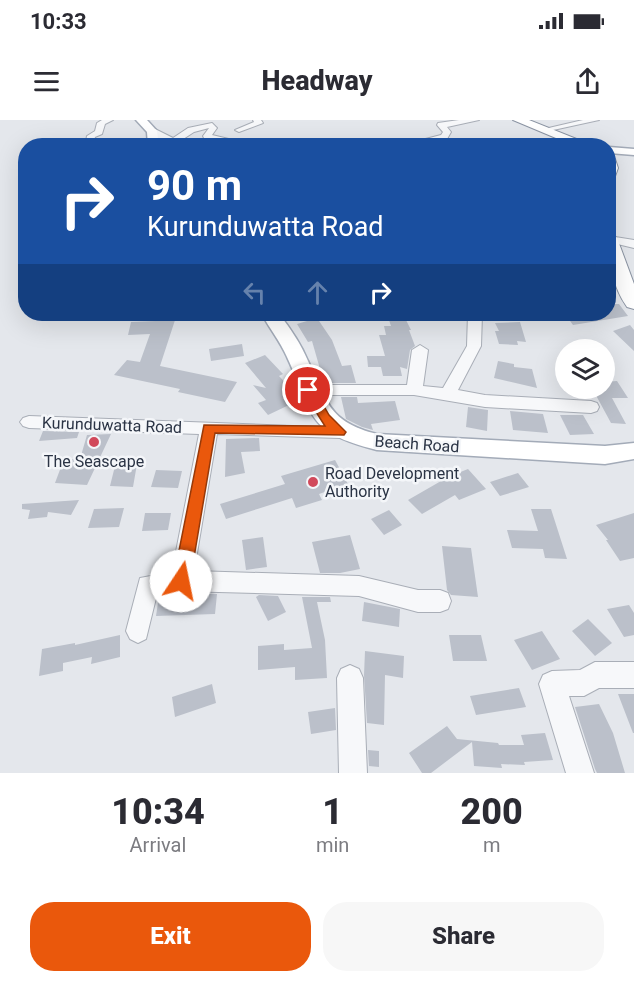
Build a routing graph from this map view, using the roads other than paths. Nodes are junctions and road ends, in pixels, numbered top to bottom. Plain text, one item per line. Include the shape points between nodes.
1 (109, 120) edge
2 (141, 120) edge
3 (257, 120) edge
4 (476, 120) edge
5 (523, 120) edge
6 (595, 120) edge
7 (239, 130) dead end
8 (544, 130) junction
9 (152, 131) junction
10 (91, 138) edge
11 (153, 138) edge
12 (162, 138) edge
13 (180, 138) edge
14 (216, 138) edge
15 (439, 138) edge
16 (566, 138) edge
17 (616, 151) edge
18 (634, 152) edge
19 (634, 244) edge
20 (616, 246) edge
21 (616, 261) edge
22 (634, 303) edge
23 (275, 321) edge
24 (475, 321) edge
25 (420, 350) dead end
26 (308, 390) junction
27 (414, 390) junction
28 (448, 394) junction
29 (591, 407) dead end
30 (29, 422) dead end
31 (209, 428) junction
32 (339, 432) junction
33 (634, 451) edge
34 (181, 581) junction
35 (440, 601) dead end
36 (138, 631) dead end
37 (634, 675) edge
38 (350, 678) dead end
39 (353, 773) edge
40 (580, 773) edge

1 - 10 street via 101,123 99,132
2 - 9 main road
3 - 7 street via 259,123
4 - 15 street via 441,125 447,132
5 - 8 highway
6 - 8 street
8 - 16 highway
9 - 11 main road
9 - 12 street
13 - 14 street via 209,124 213,128 207,136
17 - 18 main road
19 - 20 street
21 - 22 highway
23 - 26 main road via 289,341
24 - 28 street via 474,346
25 - 27 street
26 - 27 street
26 - 32 main road via 324,418
27 - 28 street
28 - 29 street via 485,401
30 - 31 street, Kurunduwatta Road
31 - 32 street, Kurunduwatta Road
31 - 34 street
32 - 33 main road, Beach Road via 377,442 605,455
34 - 35 street via 359,586 417,601
34 - 36 street via 148,585
37 - 40 street via 595,675 584,683 552,684
38 - 39 street

